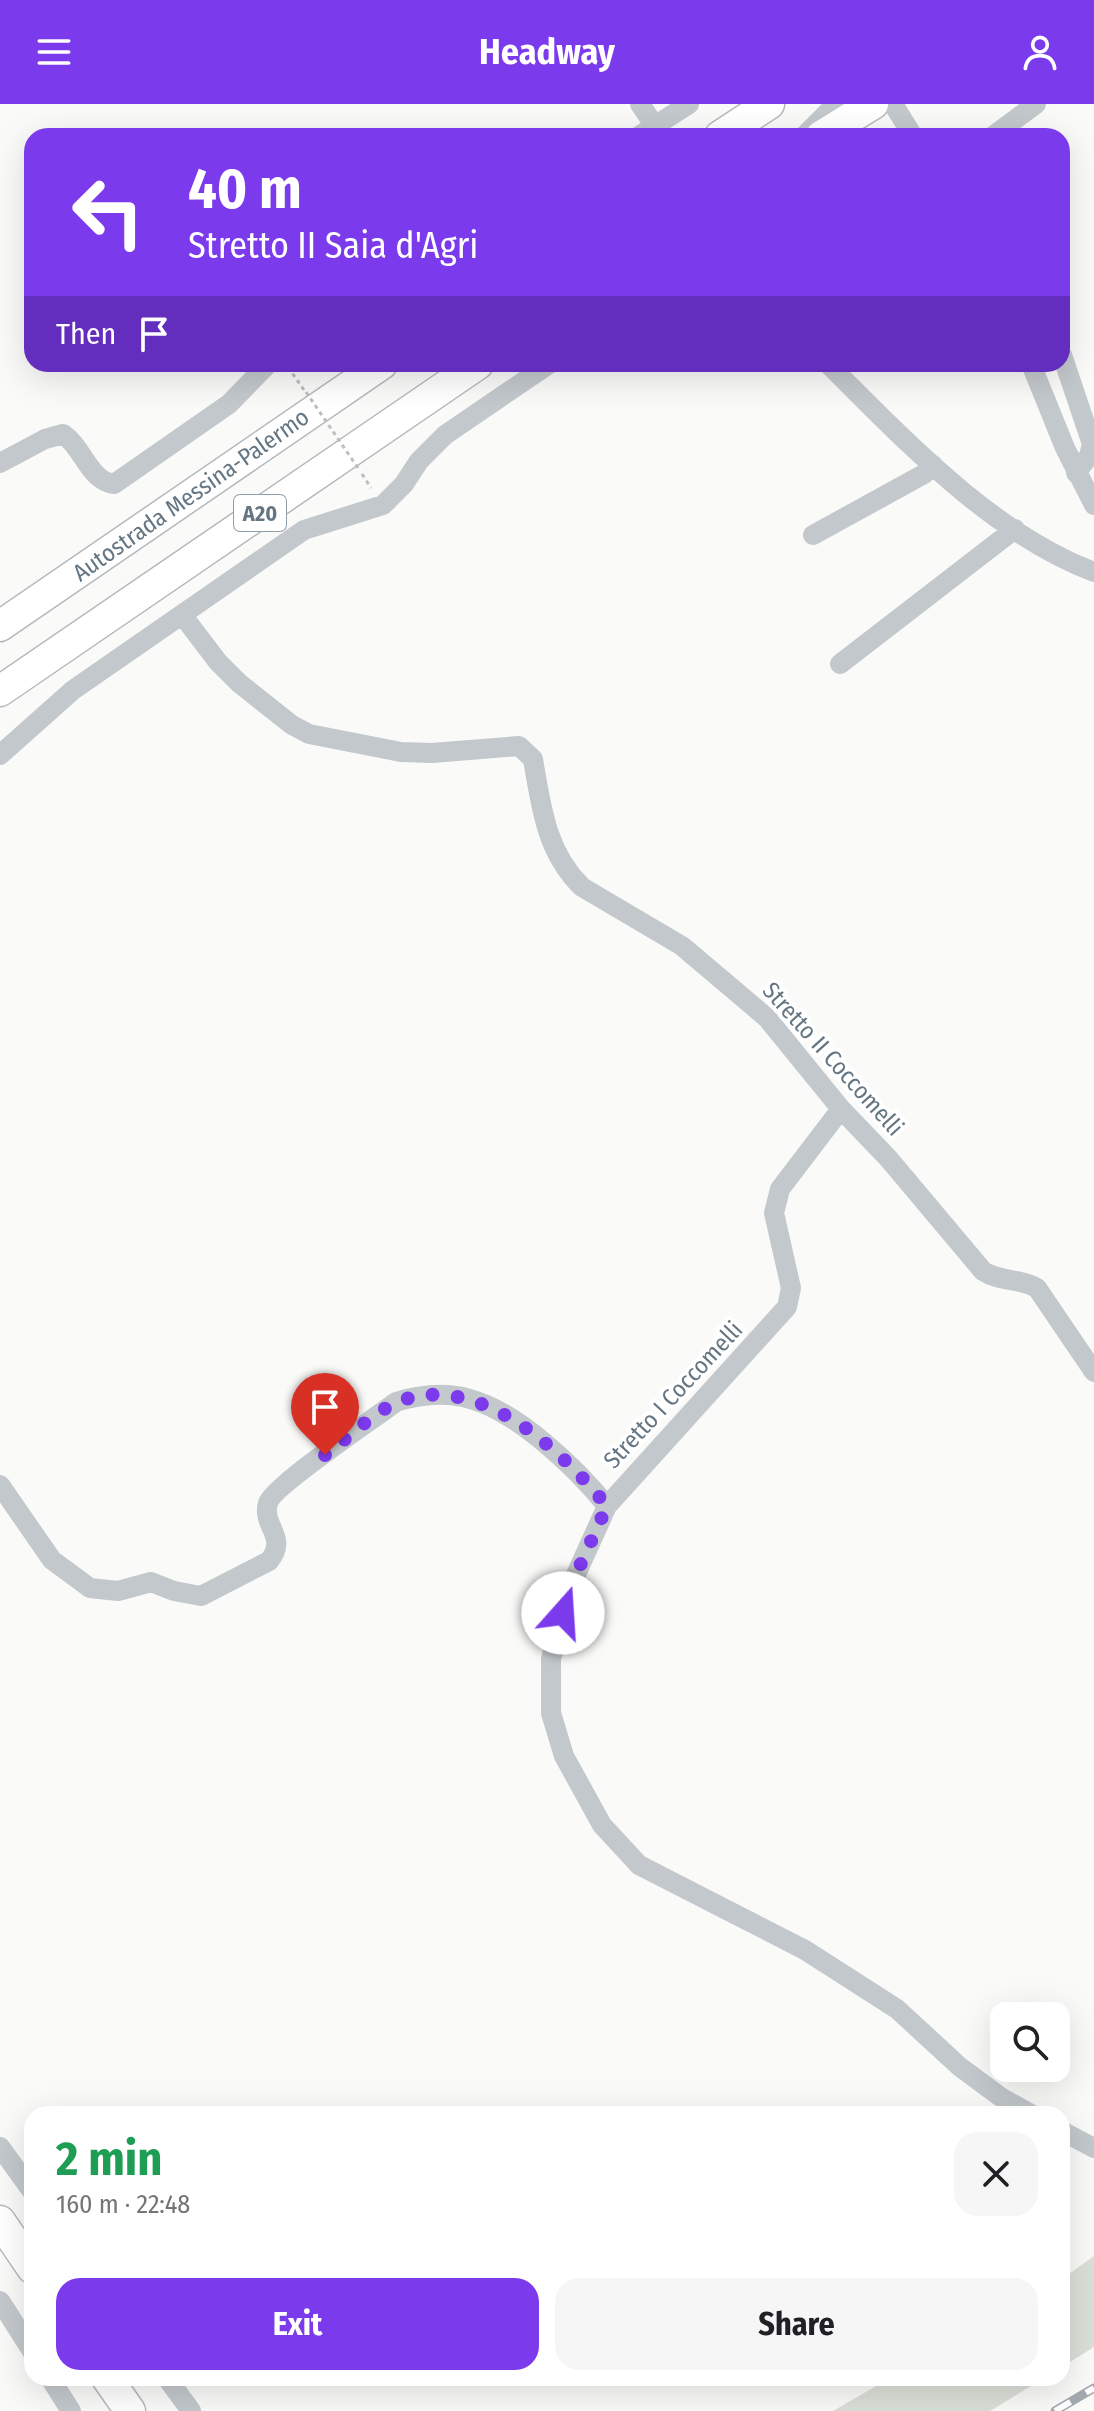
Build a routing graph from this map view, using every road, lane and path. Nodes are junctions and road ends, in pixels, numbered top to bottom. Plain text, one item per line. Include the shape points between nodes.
1 (640, 104) edge
2 (689, 104) edge
3 (787, 104) edge
4 (836, 104) edge
5 (873, 104) edge
6 (893, 104) edge
7 (1036, 104) edge
8 (758, 111) edge
9 (646, 128) edge
10 (652, 128) edge
11 (732, 128) edge
12 (812, 128) edge
13 (834, 128) edge
14 (908, 128) edge
15 (1004, 128) edge
16 (260, 372) edge
17 (292, 372) edge
18 (370, 372) edge
19 (466, 372) edge
20 (538, 372) edge
21 (836, 372) edge
22 (1034, 372) edge
23 (1068, 372) edge
24 (0, 463) edge
25 (933, 465) junction
26 (1076, 473) junction
27 (383, 505) junction
28 (1094, 505) edge
29 (1015, 529) junction
30 (813, 535) dead end
31 (1094, 572) edge
32 (183, 616) junction
33 (0, 626) edge
34 (43, 662) junction
35 (840, 664) dead end
36 (0, 691) edge
37 (0, 710) edge
38 (0, 755) edge
39 (841, 1109) junction
40 (1094, 1372) edge
41 (0, 1485) edge
42 (607, 1506) junction
43 (1016, 2106) edge
44 (1070, 2135) edge
45 (0, 2147) edge
46 (1094, 2148) edge
47 (24, 2180) edge
48 (0, 2221) edge
49 (24, 2256) edge
50 (0, 2301) edge
51 (24, 2338) edge
52 (55, 2386) edge
53 (113, 2386) edge
54 (173, 2386) edge
55 (71, 2411) edge
56 (130, 2411) edge
57 (191, 2411) edge

1 - 9 street
2 - 10 street
3 - 8 street
4 - 12 street
5 - 13 highway
6 - 14 street
7 - 15 street
8 - 11 highway
16 - 24 street via 229,404 114,484 99,478 63,434
17 - 27 path, bridge
18 - 33 highway, Autostrada Messina-Palermo / A20
19 - 34 highway, A20
20 - 27 street via 439,441
21 - 25 street
22 - 26 street
23 - 26 street via 1092,444
25 - 29 street
25 - 30 street
26 - 28 street
27 - 32 street via 304,530
29 - 31 street
29 - 35 street
32 - 38 street via 73,690
32 - 39 street, Stretto II Coccomelli via 239,683 309,734 401,752 510,745 525,749 533,759 550,842 570,876 682,946 721,977 767,1018
34 - 36 highway, A20
34 - 37 highway
39 - 40 street, Stretto II Coccomelli via 983,1271 1037,1288
39 - 42 street, Stretto I Coccomelli via 780,1189 774,1213 791,1288 787,1307
41 - 42 street via 52,1560 90,1588 118,1591 151,1582 201,1596 277,1552 268,1501 285,1483 396,1402 447,1396 471,1399 502,1415 579,1474
42 - 43 street, Stretto I Coccomelli via 569,1590 551,1659 551,1713 564,1756 602,1825 639,1865 805,1950 897,2009 960,2067
44 - 46 street
45 - 47 street
48 - 49 highway
50 - 51 street
52 - 55 street
53 - 56 highway
54 - 57 street

